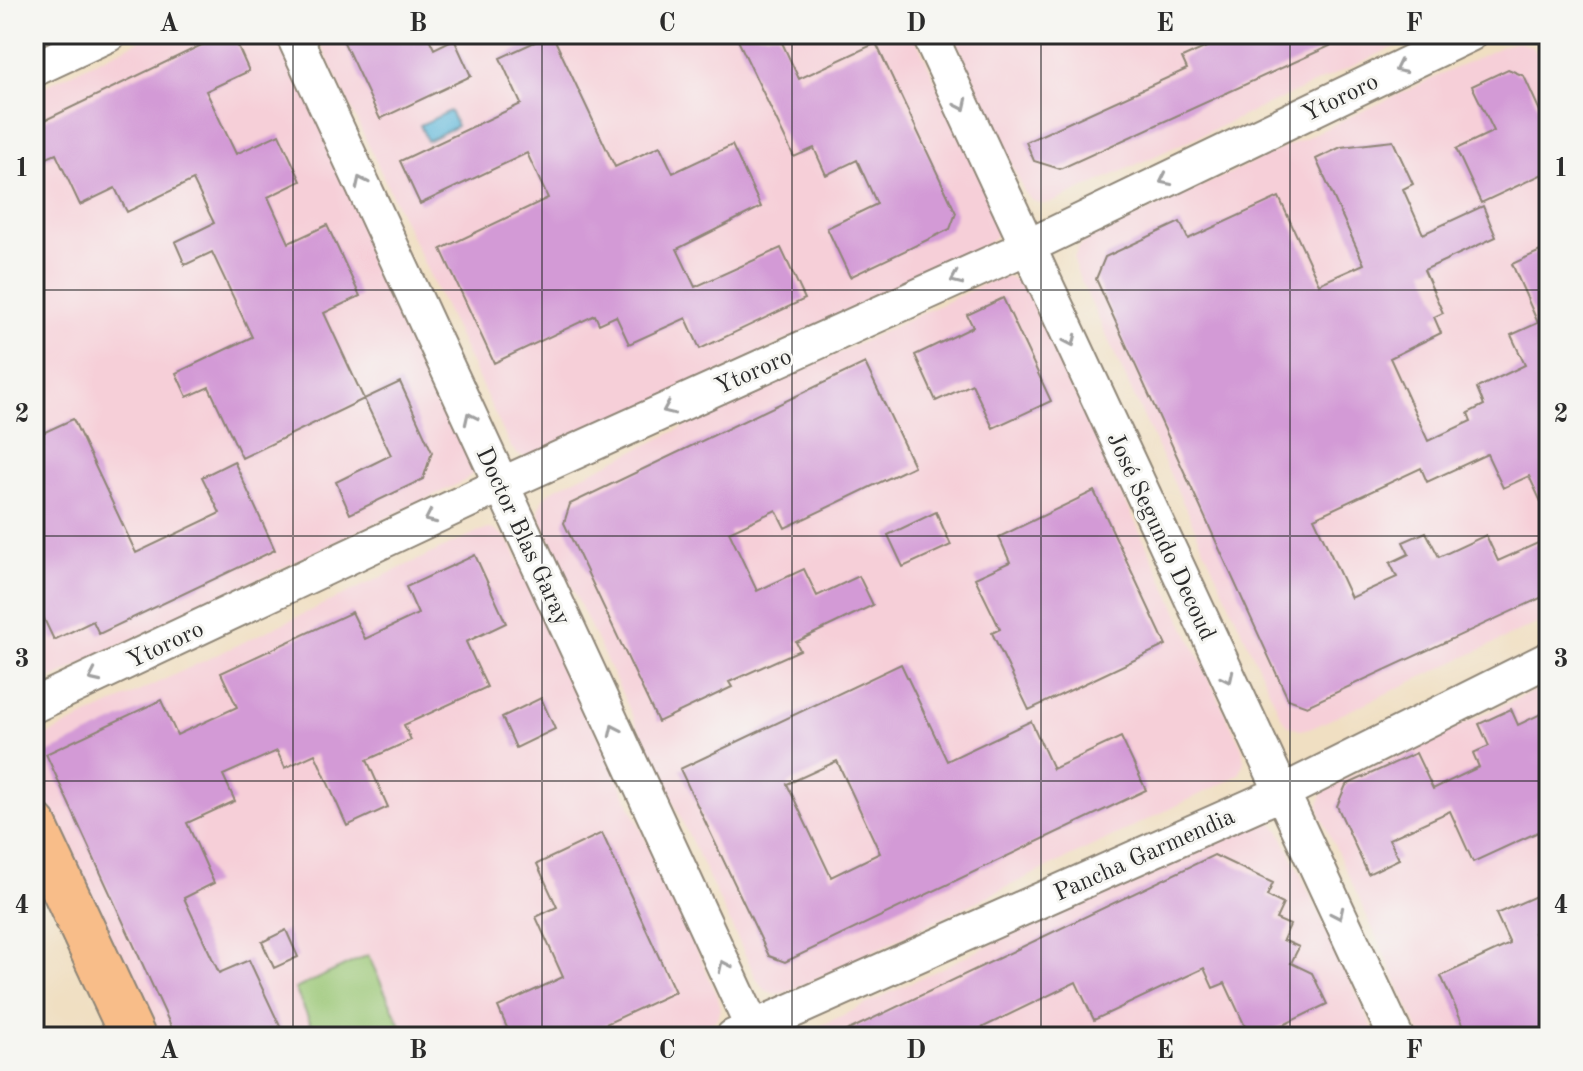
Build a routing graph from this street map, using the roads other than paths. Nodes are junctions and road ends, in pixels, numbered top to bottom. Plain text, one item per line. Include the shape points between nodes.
1 (109, 34) edge
2 (293, 34) edge
3 (929, 34) edge
4 (1470, 34) edge
5 (34, 69) edge
6 (1027, 247) junction
7 (501, 485) junction
8 (1549, 659) edge
9 (34, 705) edge
10 (1281, 793) junction
11 (34, 825) edge
12 (748, 1034) edge
13 (133, 1037) edge
14 (1396, 1037) edge

1 - 5 street
7 -> 2 street, Doctor Blas Garay
3 -> 6 street, José Segundo Decoud
4 -> 6 street, Ytororo
6 -> 7 street, Ytororo
6 -> 10 street, José Segundo Decoud
7 -> 9 street, Ytororo
12 -> 7 street, Doctor Blas Garay
8 - 10 street, Pancha Garmendia
10 - 12 street, Pancha Garmendia
10 -> 14 street, José Segundo Decoud
11 - 13 main road

